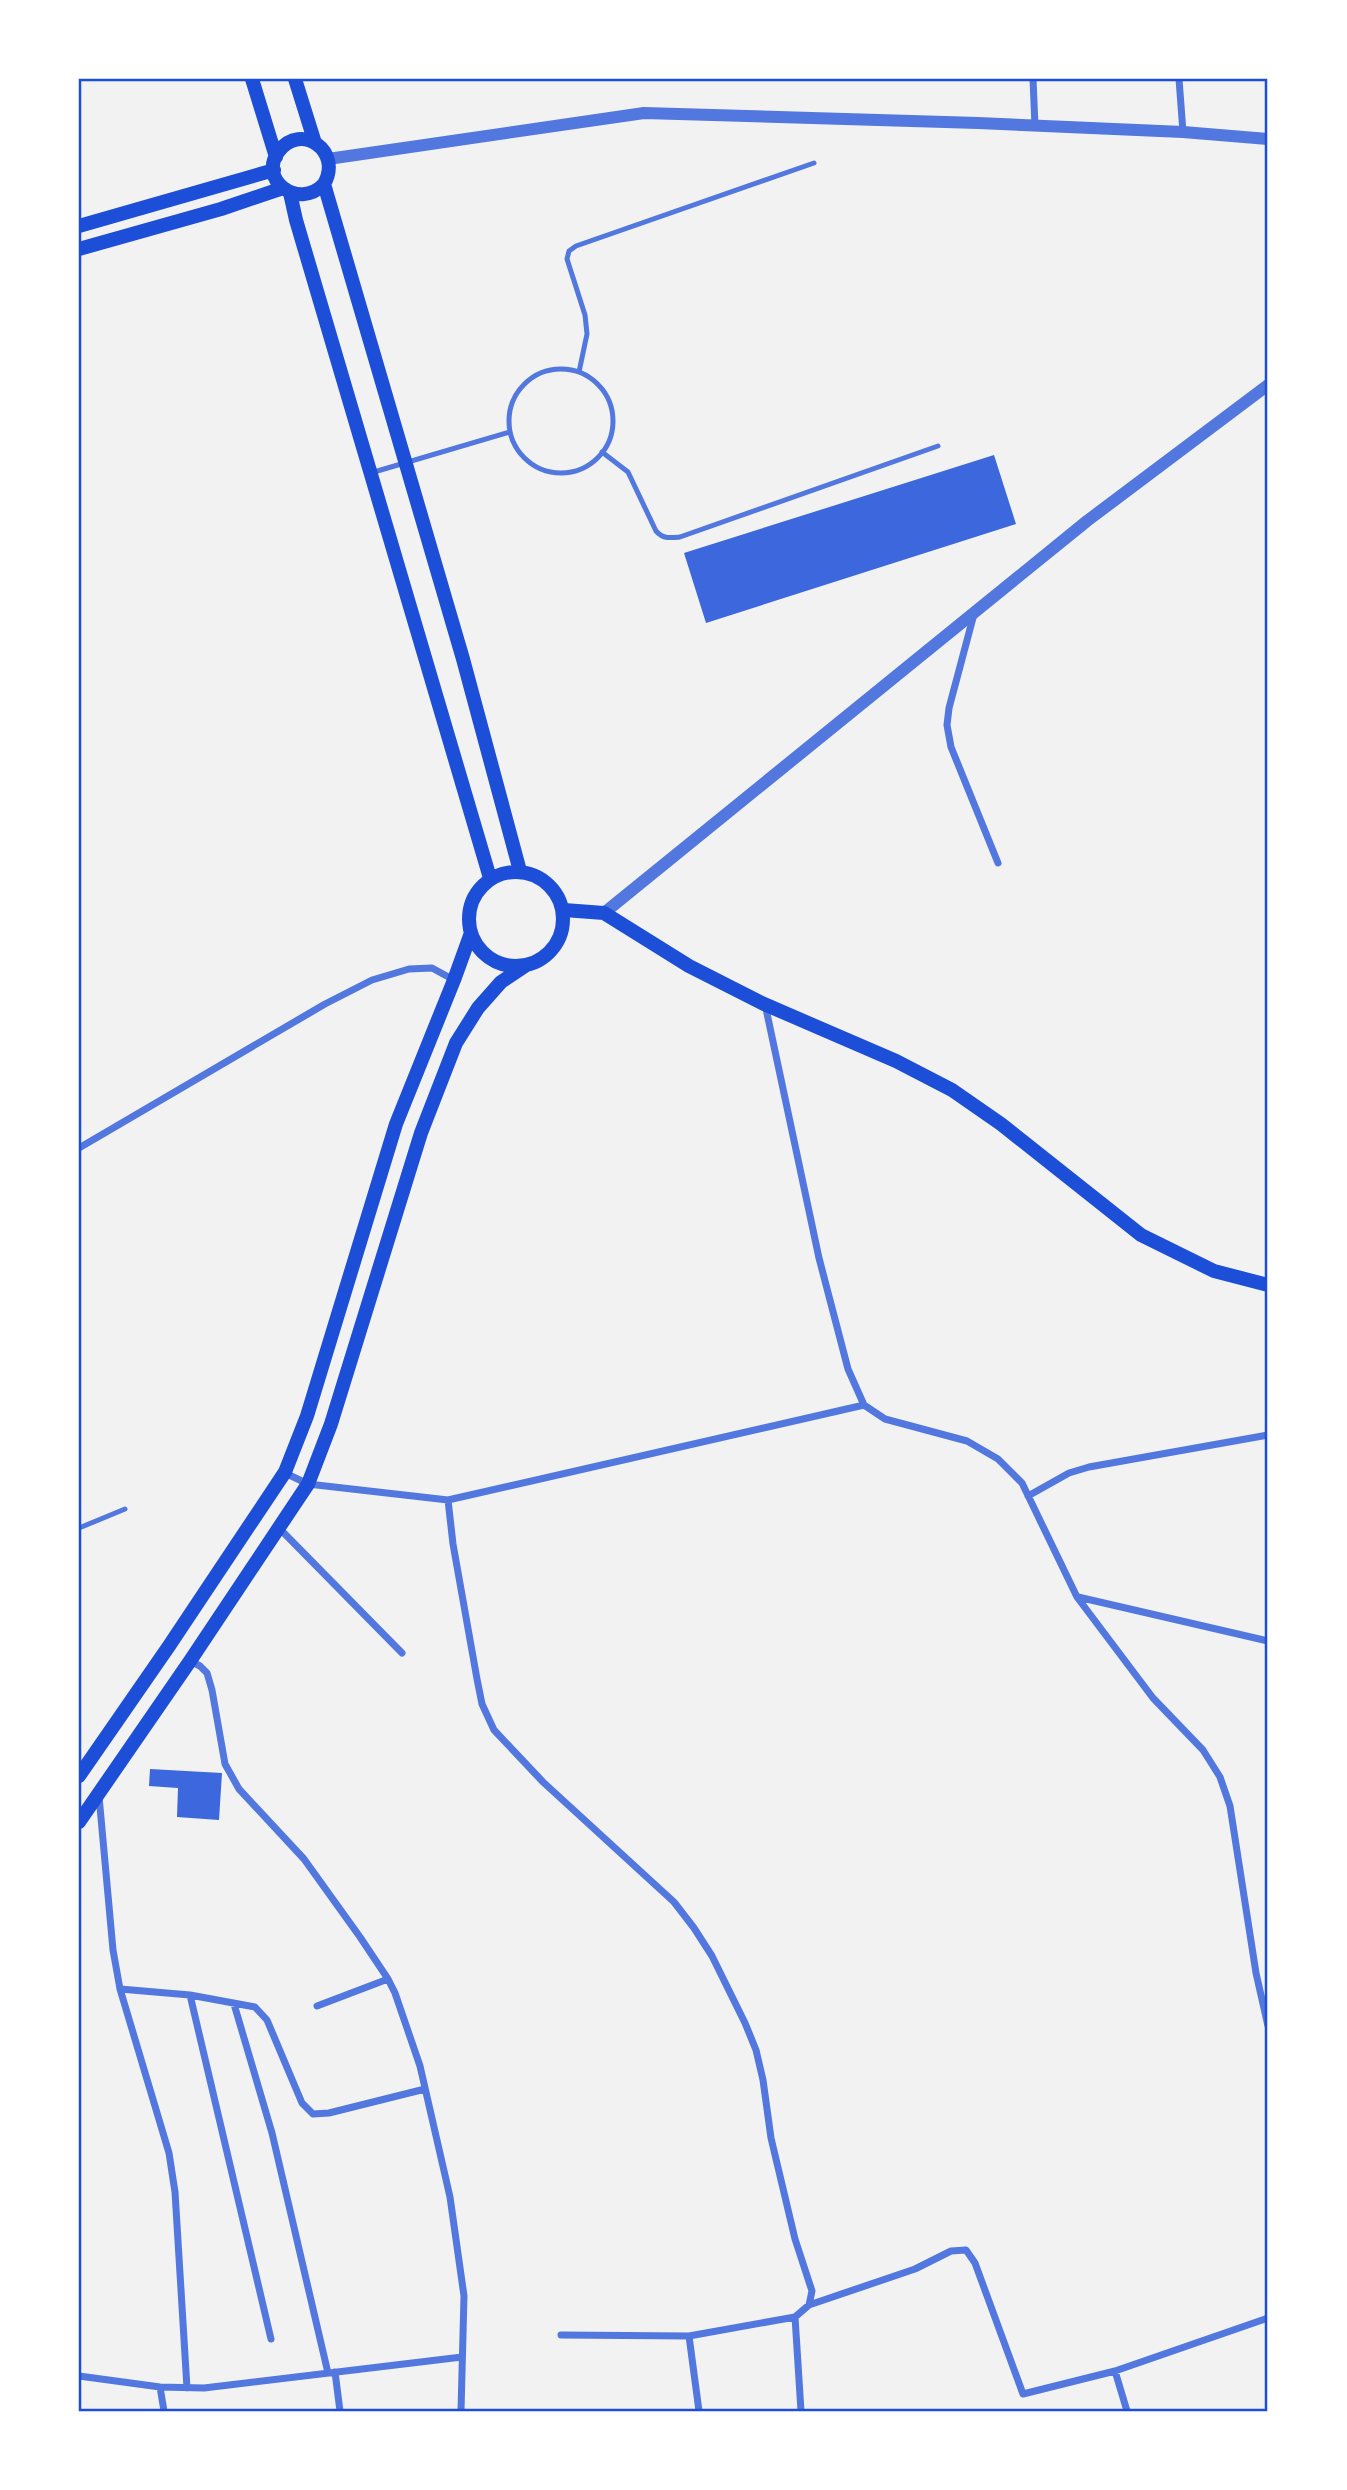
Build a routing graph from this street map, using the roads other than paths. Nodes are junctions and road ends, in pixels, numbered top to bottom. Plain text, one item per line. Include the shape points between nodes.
1 (252, 79) edge
2 (295, 79) edge
3 (1033, 79) edge
4 (1179, 79) edge
5 (1035, 126) junction
6 (1183, 132) junction
7 (1268, 139) edge
8 (315, 143) junction
9 (328, 159) junction
10 (275, 163) junction
11 (814, 163) dead end
12 (324, 184) junction
13 (286, 191) junction
14 (79, 226) edge
15 (79, 249) edge
16 (579, 372) junction
17 (1268, 385) edge
18 (510, 432) junction
19 (938, 446) dead end
20 (601, 452) junction
21 (405, 463) junction
22 (370, 473) junction
23 (975, 612) junction
24 (998, 863) dead end
25 (520, 871) junction
26 (490, 878) junction
27 (564, 910) junction
28 (604, 913) junction
29 (471, 933) junction
30 (525, 966) junction
31 (454, 980) junction
32 (764, 1004) junction
33 (79, 1148) edge
34 (1268, 1285) edge
35 (864, 1405) junction
36 (1268, 1435) edge
37 (285, 1472) junction
38 (307, 1484) junction
39 (1028, 1496) junction
40 (449, 1500) junction
41 (125, 1509) dead end
42 (279, 1527) junction
43 (79, 1528) edge
44 (1077, 1597) junction
45 (1268, 1641) edge
46 (402, 1653) dead end
47 (190, 1661) junction
48 (79, 1776) edge
49 (99, 1792) junction
50 (79, 1822) edge
51 (388, 1979) junction
52 (120, 1989) junction
53 (190, 1995) junction
54 (233, 2004) junction
55 (317, 2006) dead end
56 (1268, 2026) edge
57 (425, 2089) junction
58 (809, 2305) junction
59 (795, 2317) junction
60 (1268, 2318) edge
61 (561, 2335) dead end
62 (689, 2336) junction
63 (271, 2339) dead end
64 (462, 2357) junction
65 (1115, 2371) junction
66 (331, 2373) junction
67 (79, 2376) edge
68 (160, 2387) junction
69 (187, 2388) junction
70 (164, 2411) edge
71 (340, 2411) edge
72 (461, 2411) edge
73 (699, 2411) edge
74 (801, 2411) edge
75 (1127, 2411) edge

1 - 10 main road
2 - 8 main road
3 - 5 street
4 - 6 street
5 - 6 street
5 - 9 street via 644,113
6 - 7 street
8 - 9 main road
8 - 10 main road via 292,141
9 - 12 main road
10 - 13 main road via 275,177
10 - 14 main road
11 - 16 lane via 569,251 567,259 587,334
12 - 13 main road via 305,195
12 - 21 main road
13 - 15 main road
13 - 22 main road
16 - 18 lane via 548,370 521,387 509,416
16 - 20 lane via 606,394 612,411 612,429
17 - 23 street
18 - 20 lane via 517,448 545,470 580,469
18 - 21 lane
19 - 20 lane via 668,538 656,531 628,472
21 - 22 lane
21 - 25 main road
22 - 26 main road
23 - 24 street via 947,725 951,747
23 - 28 street
25 - 26 main road
25 - 27 main road via 549,883
26 - 29 main road via 471,902
27 - 28 main road
27 - 30 main road via 556,946
28 - 32 main road via 690,966
29 - 30 main road via 489,958
29 - 31 main road
30 - 38 main road via 501,982 456,1043 421,1133 331,1424
31 - 33 street via 432,968 372,980
31 - 37 main road via 396,1125 307,1416
32 - 34 main road via 952,1090 1141,1235 1214,1271
32 - 35 street via 819,1258 848,1369
35 - 39 street via 885,1419 967,1441 998,1459
35 - 40 street
36 - 39 street via 1089,1467
37 - 38 street
37 - 48 main road
38 - 40 street
38 - 42 main road
39 - 44 street
40 - 58 street via 477,1679 494,1730 543,1782 674,1902 712,1956 745,2023 756,2050 777,2163 812,2291
41 - 43 lane
42 - 46 street
42 - 47 main road
44 - 45 street
44 - 56 street via 1220,1777 1230,1806
47 - 49 main road
47 - 51 street via 207,1673 225,1764 239,1788 304,1858
49 - 50 main road
49 - 52 street
51 - 55 street
51 - 57 street
52 - 53 street
52 - 69 street via 169,2152
53 - 54 street
53 - 63 street
54 - 57 street via 263,2013 302,2103 313,2114
54 - 66 street via 272,2133
57 - 64 street via 450,2197 464,2296
58 - 59 street
58 - 65 street via 915,2269 951,2251 966,2250 975,2263 1023,2394
59 - 62 street
59 - 74 street
60 - 65 street
61 - 62 street
62 - 73 street
64 - 66 street
64 - 72 street
65 - 75 street
66 - 69 street
66 - 71 street
67 - 68 street
68 - 69 street
68 - 70 street

